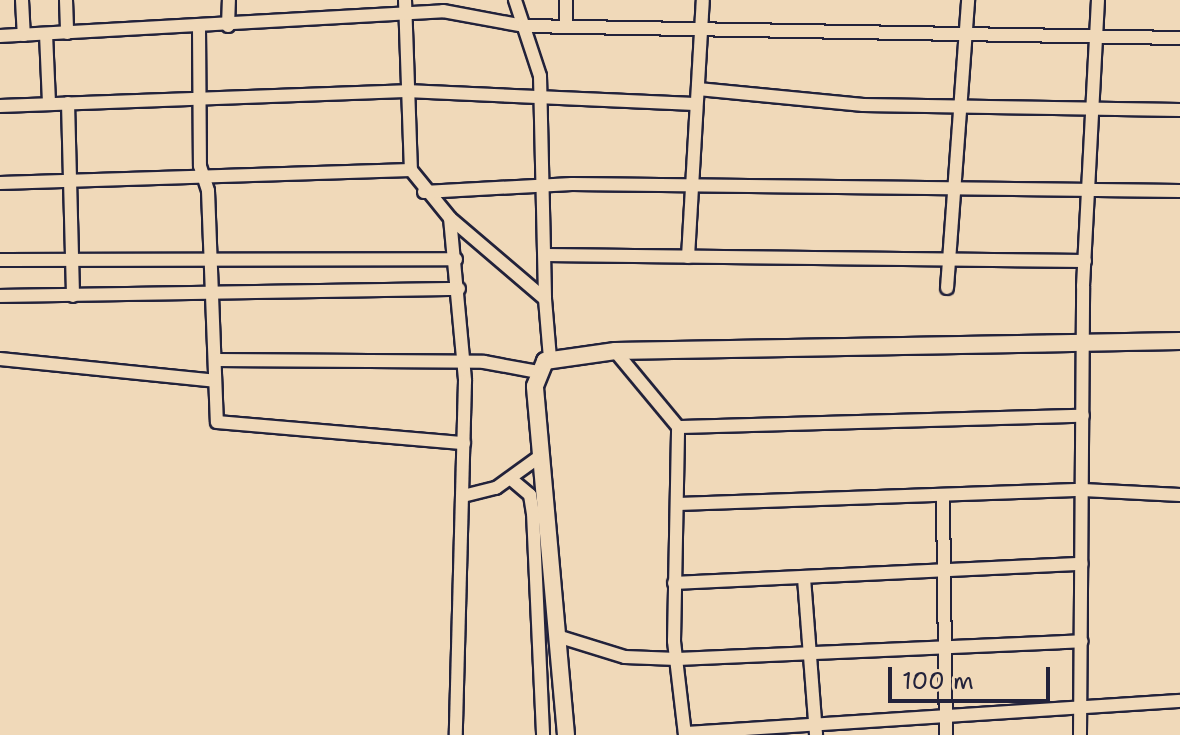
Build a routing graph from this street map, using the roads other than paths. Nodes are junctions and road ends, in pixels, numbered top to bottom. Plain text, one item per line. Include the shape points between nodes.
1 (22, 0) edge
2 (66, 0) edge
3 (229, 0) edge
4 (405, 0) edge
5 (515, 0) edge
6 (566, 0) edge
7 (703, 0) edge
8 (968, 0) edge
9 (1098, 0) edge
10 (405, 17) junction
11 (228, 26) junction
12 (524, 26) junction
13 (566, 26) junction
14 (705, 27) junction
15 (199, 28) junction
16 (965, 31) junction
17 (67, 33) junction
18 (46, 34) junction
19 (24, 35) junction
20 (0, 36) edge
21 (1096, 37) junction
22 (1180, 38) edge
23 (698, 89) junction
24 (406, 91) junction
25 (542, 97) junction
26 (200, 98) junction
27 (68, 103) junction
28 (49, 104) junction
29 (695, 104) junction
30 (0, 106) edge
31 (1093, 107) junction
32 (959, 108) junction
33 (1180, 110) edge
34 (411, 170) junction
35 (205, 180) junction
36 (0, 183) edge
37 (72, 183) junction
38 (544, 184) junction
39 (688, 186) junction
40 (953, 187) junction
41 (1089, 190) junction
42 (1180, 191) edge
43 (424, 192) junction
44 (450, 218) junction
45 (210, 255) junction
46 (545, 255) junction
47 (688, 257) junction
48 (950, 258) junction
49 (72, 259) junction
50 (456, 259) junction
51 (0, 260) edge
52 (1085, 261) junction
53 (947, 288) dead end
54 (459, 289) junction
55 (213, 295) junction
56 (0, 296) edge
57 (73, 296) junction
58 (545, 299) junction
59 (1180, 341) edge
60 (1084, 343) junction
61 (615, 351) junction
62 (550, 358) junction
63 (0, 359) edge
64 (216, 360) junction
65 (464, 361) junction
66 (538, 372) junction
67 (215, 381) junction
68 (1083, 416) junction
69 (678, 427) junction
70 (464, 443) junction
71 (542, 455) junction
72 (511, 479) junction
73 (1083, 490) junction
74 (1180, 495) edge
75 (463, 496) junction
76 (943, 498) junction
77 (678, 504) junction
78 (1082, 564) junction
79 (943, 571) junction
80 (804, 578) junction
81 (674, 583) junction
82 (557, 636) junction
83 (1082, 641) junction
84 (944, 649) junction
85 (810, 657) junction
86 (677, 659) junction
87 (1180, 701) edge
88 (1081, 713) junction
89 (945, 720) junction
90 (815, 731) edge
91 (685, 734) edge
92 (456, 735) edge
93 (543, 735) edge
94 (566, 735) edge
95 (946, 735) edge
96 (1080, 735) edge

1 - 19 street
2 - 17 street
3 - 11 street
4 - 10 street
5 - 12 street
6 - 13 street
7 - 14 street
8 - 16 street
9 - 21 street
10 - 11 street
10 - 12 street via 451,11
10 - 24 street
11 - 15 street
12 - 13 street
12 - 25 street
13 - 14 street
14 - 16 street
14 - 23 street
15 - 17 street
15 - 26 street
16 - 21 street
16 - 32 street
17 - 18 street
18 - 19 street
18 - 28 street
19 - 20 street
21 - 22 street
21 - 31 street
23 - 29 street
23 - 32 street via 777,101
24 - 25 street
24 - 26 street
24 - 34 street
25 - 29 street
25 - 38 street
26 - 27 street
26 - 35 street
27 - 28 street
27 - 37 street
28 - 30 street
29 - 39 street
31 - 32 street
31 - 33 street
31 - 41 street
32 - 40 street
34 - 35 street
34 - 43 street
35 - 37 street
35 - 45 street
36 - 37 street
37 - 49 street
38 - 39 street
38 - 43 street
38 - 46 street
39 - 40 street
39 - 47 street
40 - 41 street
40 - 48 street
41 - 42 street
41 - 52 street
43 - 44 street
44 - 50 street
44 - 58 street
45 - 49 street
45 - 50 street
45 - 55 street
46 - 47 street
46 - 58 street
47 - 48 street
48 - 52 street
48 - 53 street
49 - 51 street
49 - 57 street
50 - 54 street
52 - 60 street
54 - 55 street
54 - 65 street
55 - 57 street
55 - 64 street
56 - 57 street
58 - 62 street
59 - 60 main road
60 - 61 main road
60 - 68 street
61 - 62 main road
61 - 69 street
62 - 66 main road
63 - 67 street
64 - 65 street
64 - 67 street
65 - 66 street
65 - 70 street
66 - 71 main road
67 - 70 street via 222,425
68 - 69 street
68 - 73 street
69 - 77 street
70 - 75 street
71 - 72 street
71 - 82 main road
72 - 75 street
72 - 93 street via 530,495 533,513
73 - 74 street
73 - 76 street
73 - 78 street
75 - 92 street
76 - 77 street
76 - 79 street
77 - 81 street
78 - 79 street
78 - 83 street
79 - 80 street
79 - 84 street
80 - 81 street
80 - 85 street
81 - 86 street
82 - 86 street via 625,657
82 - 94 main road
83 - 84 street
83 - 88 street
84 - 85 street
84 - 89 street
85 - 86 street
85 - 90 street
86 - 91 street
87 - 88 street
88 - 89 street
88 - 96 street
89 - 90 street
89 - 95 street
90 - 91 street

